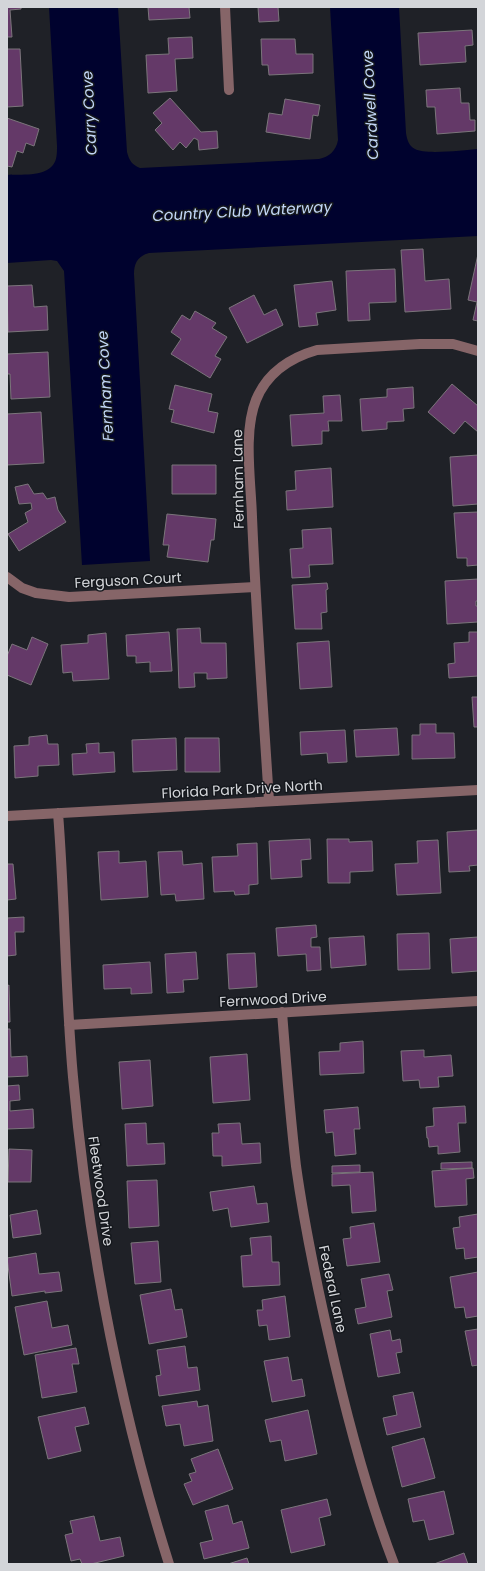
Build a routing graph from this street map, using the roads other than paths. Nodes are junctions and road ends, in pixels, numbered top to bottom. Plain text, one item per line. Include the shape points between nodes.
1 (225, 7) edge
2 (228, 90) dead end
3 (478, 351) edge
4 (7, 577) edge
5 (255, 587) junction
6 (478, 790) edge
7 (269, 801) junction
8 (58, 813) junction
9 (7, 816) edge
10 (478, 1001) edge
11 (282, 1012) junction
12 (69, 1025) junction
13 (169, 1564) edge
14 (394, 1564) edge

1 - 2 street
3 - 5 street, Fernham Lane via 453,344 317,350 290,360 268,379 260,390 249,430
4 - 5 street, Ferguson Court via 22,588 36,593 69,597
5 - 7 street, Fernham Lane
6 - 7 street, Florida Park Drive North
7 - 8 street, Florida Park Drive North
8 - 9 street, Florida Park Drive North
8 - 12 street, Fleetwood Drive
10 - 11 street, Fernwood Drive
11 - 12 street, Fernwood Drive
11 - 14 street, Federal Lane via 296,1166 319,1294 354,1437
12 - 13 street, Fleetwood Drive via 83,1172 102,1293 137,1452

